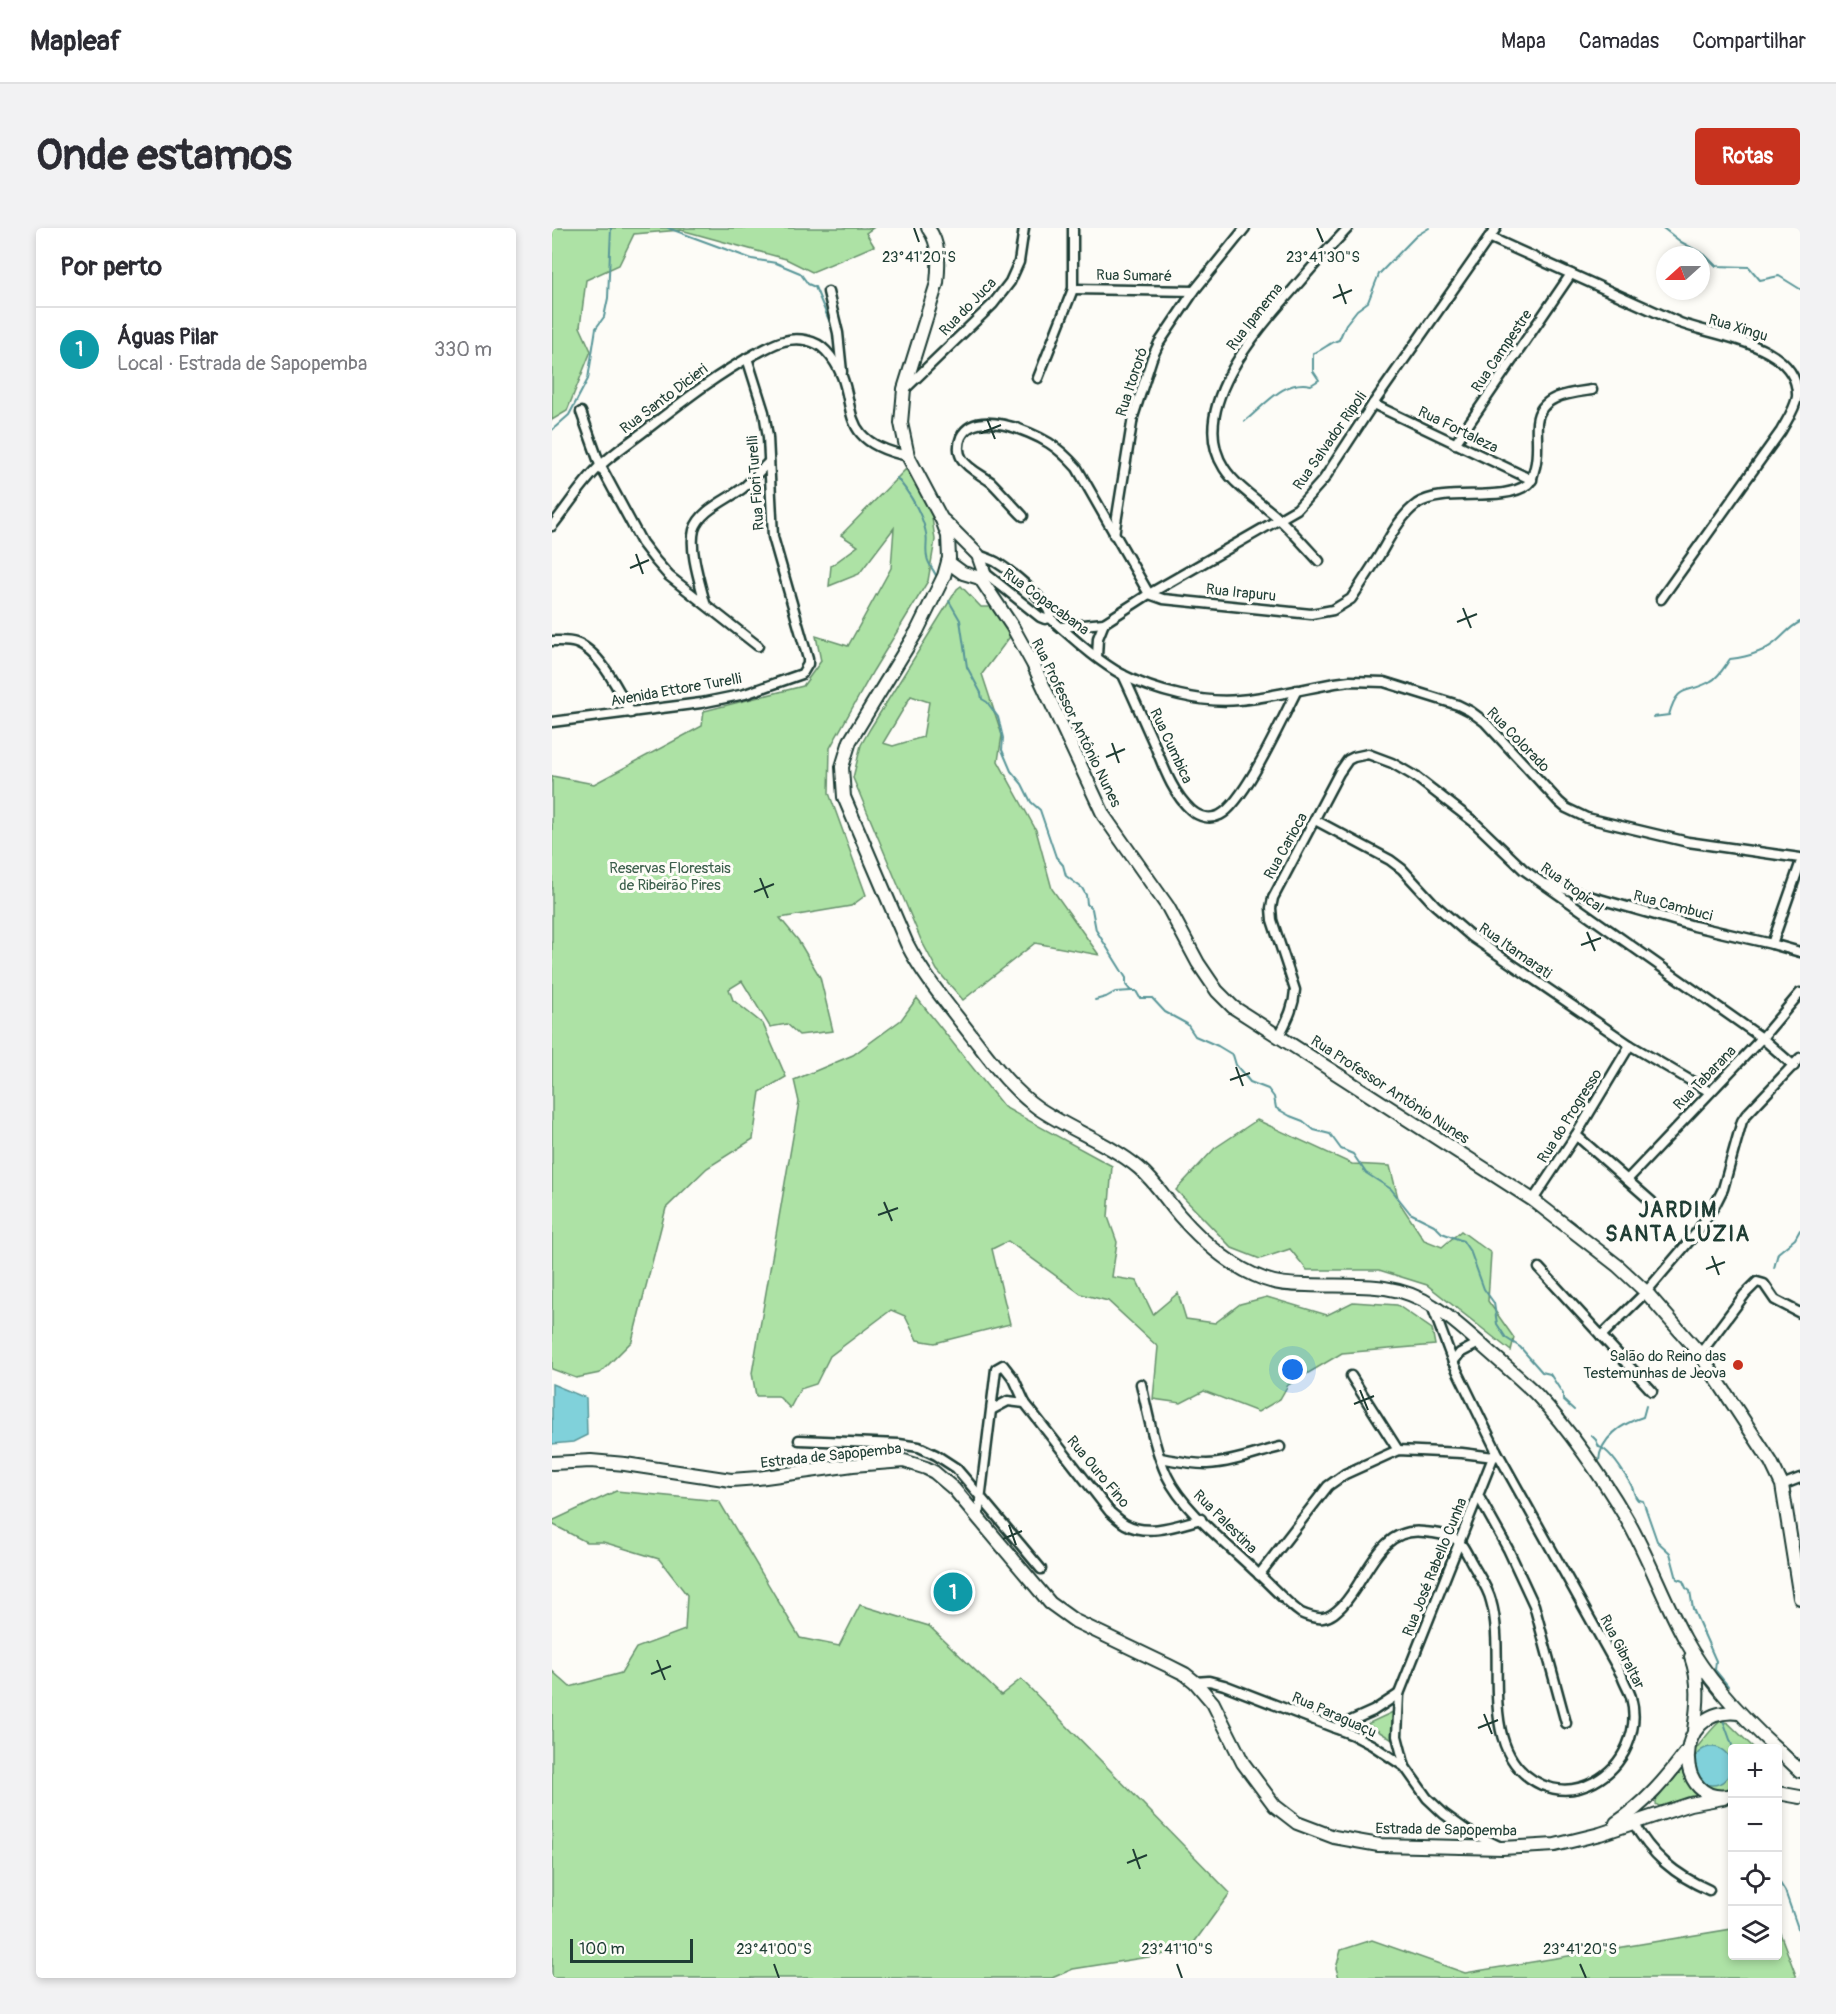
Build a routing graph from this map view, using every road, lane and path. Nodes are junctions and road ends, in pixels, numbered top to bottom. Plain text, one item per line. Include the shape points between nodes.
1 (928, 228) edge
2 (1024, 228) edge
3 (1073, 228) edge
4 (1245, 228) edge
5 (1348, 228) edge
6 (1496, 228) edge
7 (1489, 237) junction
8 (1571, 274) junction
9 (1073, 289) junction
10 (1194, 291) junction
11 (828, 292) dead end
12 (747, 358) junction
13 (843, 376) junction
14 (1038, 378) dead end
15 (904, 389) junction
16 (1592, 390) dead end
17 (1373, 404) junction
18 (581, 412) dead end
19 (1455, 444) junction
20 (908, 456) junction
21 (769, 462) junction
22 (600, 465) junction
23 (1532, 480) junction
24 (1023, 516) dead end
25 (1280, 519) junction
26 (942, 520) junction
27 (552, 526) edge
28 (1114, 535) junction
29 (976, 553) junction
30 (948, 560) junction
31 (1319, 561) dead end
32 (963, 573) junction
33 (982, 575) junction
34 (938, 588) junction
35 (1149, 594) junction
36 (1661, 599) dead end
37 (705, 603) junction
38 (1050, 618) junction
39 (1104, 623) junction
40 (1061, 627) junction
41 (552, 641) edge
42 (758, 646) dead end
43 (1097, 657) junction
44 (802, 674) joint
45 (1123, 675) junction
46 (1297, 690) junction
47 (631, 713) junction
48 (552, 722) edge
49 (1339, 773) joint
50 (1316, 820) junction
51 (1800, 858) edge
52 (1800, 864) edge
53 (1540, 882) junction
54 (1772, 944) junction
55 (1800, 952) edge
56 (1800, 993) edge
57 (1279, 1036) junction
58 (1762, 1038) junction
59 (1630, 1045) junction
60 (1797, 1062) edge
61 (1710, 1092) junction
62 (1576, 1135) junction
63 (1627, 1180) junction
64 (1533, 1200) junction
65 (1652, 1202) dead end
66 (1539, 1268) dead end
67 (1646, 1292) junction
68 (1432, 1305) junction
69 (1800, 1313) edge
70 (1601, 1336) junction
71 (1479, 1343) junction
72 (1700, 1354) junction
73 (1454, 1362) junction
74 (1351, 1376) dead end
75 (1141, 1384) dead end
76 (1652, 1391) dead end
77 (1025, 1403) junction
78 (993, 1409) junction
79 (799, 1440) dead end
80 (1280, 1447) dead end
81 (1398, 1450) junction
82 (1495, 1454) junction
83 (1161, 1458) junction
84 (552, 1463) edge
85 (1800, 1478) edge
86 (1782, 1485) junction
87 (1479, 1497) junction
88 (982, 1499) junction
89 (978, 1517) junction
90 (1201, 1520) junction
91 (1459, 1540) junction
92 (1041, 1569) dead end
93 (1259, 1575) junction
94 (1800, 1598) edge
95 (1685, 1639) junction
96 (1195, 1682) junction
97 (1399, 1694) junction
98 (1739, 1713) junction
99 (1566, 1723) dead end
100 (1335, 1728) junction
101 (1694, 1730) junction
102 (1759, 1733) junction
103 (1762, 1744) edge
104 (1771, 1744) edge
105 (1687, 1751) junction
106 (1782, 1754) edge
107 (1405, 1767) junction
108 (1800, 1771) edge
109 (1782, 1794) edge
110 (1728, 1796) edge
111 (1800, 1797) edge
112 (1633, 1822) junction
113 (1600, 1834) junction
114 (1502, 1848) junction
115 (1709, 1890) dead end

1 - 15 main road via 937,251 937,283
2 - 15 street, Rua do Juca via 1019,262 1011,282
3 - 9 street
4 - 10 street, Rua Itororó
5 - 25 street, Rua Ipanema via 1245,347 1231,371 1214,422 1216,451 1224,468
6 - 7 street, Rua Salvador Ripoli
7 - 8 street, Rua Xingu
7 - 17 street, Rua Salvador Ripoli
8 - 19 street, Rua Campestre
8 - 36 street, Rua Xingu via 1695,329 1757,345 1788,366 1796,383 1797,396 1781,431
9 - 10 street, Rua Sumaré
9 - 14 street
10 - 28 street, Rua Itororó via 1152,358 1133,417
11 - 13 street
12 - 13 street, Rua Santo Dicieri via 783,341 797,339 816,343 825,350
12 - 21 street, Rua Fiori Turelli via 764,412
12 - 22 street, Rua Santo Dicieri
13 - 20 street via 858,431 888,452
15 - 20 main road via 901,423
16 - 23 street via 1552,399 1539,414 1538,457
17 - 19 street, Rua Fortaleza
17 - 25 street, Rua Salvador Ripoli via 1314,491 1297,509
18 - 22 street
19 - 23 street, Rua Fortaleza
20 - 26 main road
21 - 37 street via 743,488 707,512 694,530
21 - 44 street, Rua Fiori Turelli via 773,537 808,659
22 - 27 street, Rua Santo Dicieri
22 - 37 street via 648,552 669,576
23 - 35 street, Rua Irapuru via 1513,491 1438,497 1415,505 1351,598 1325,613 1163,599
24 - 28 street via 997,488 962,460 959,442 968,428 984,423 1011,426 1049,443 1077,468
25 - 31 street, Rua Ipanema
25 - 35 street, Rua Salvador Ripoli
26 - 29 main road
26 - 30 main road via 948,536
28 - 35 street
29 - 30 main road
29 - 33 main road, Rua Professor Antônio Nunes
29 - 38 street via 1013,574 1046,606
30 - 32 main road
30 - 34 main road
32 - 33 main road
32 - 34 main road
33 - 38 street, Rua Copacabana via 1040,617
33 - 57 main road, Rua Professor Antônio Nunes via 1033,664 1104,816 1168,907 1217,991 1233,1007
34 - 68 main road via 917,631 850,741 842,767 844,797 907,944 929,982 1009,1084 1041,1110 1122,1155 1141,1170 1201,1237 1240,1267 1286,1284 1390,1288
35 - 39 street, Rua Salvador Ripoli
37 - 42 street
38 - 40 street, Rua Copacabana
39 - 40 street, Rua Salvador Ripoli
39 - 43 street
40 - 43 street, Rua Copacabana
41 - 47 street via 575,642 586,648 598,659
43 - 45 street, Rua Copacabana
44 - 47 street, Avenida Ettore Turelli via 745,694
45 - 46 street, Rua Copacabana via 1164,690 1206,699 1237,701
45 - 46 street, Rua Cumbica via 1180,798 1197,815 1207,818 1219,816 1237,799
46 - 51 street, Rua Colorado via 1350,681 1384,682 1458,705 1485,722 1559,802 1574,813 1688,842
47 - 48 street, Avenida Ettore Turelli
49 - 50 street, Rua Carioca
49 - 53 street, Rua tropical via 1348,760 1360,754 1375,755 1392,763 1451,803
50 - 57 street, Rua Carioca via 1277,888 1271,908 1294,990 1291,1013
50 - 59 street, Rua Itamarati via 1390,860 1472,937
52 - 54 street
53 - 54 street, Rua Cambuci
53 - 58 street, Rua tropical
54 - 55 street, Rua Cambuci
56 - 58 street, Rua Tabarana
57 - 64 main road, Rua Professor Antônio Nunes
58 - 60 street, Rua tropical
58 - 61 street, Rua Tabarana
59 - 61 street, Rua Itamarati
59 - 62 street, Rua do Progresso
60 - 67 street via 1746,1115 1715,1205
61 - 63 street, Rua Tabarana
62 - 63 street
62 - 64 street, Rua do Progresso
63 - 65 street
64 - 67 main road, Rua Professor Antônio Nunes
66 - 70 street
67 - 70 street
67 - 72 main road, Rua Professor Antônio Nunes
68 - 71 main road
68 - 73 street, Rua Gibraltar
69 - 72 street via 1775,1300 1759,1281
70 - 76 street
71 - 73 street via 1460,1353
71 - 95 main road via 1538,1396 1609,1490
72 - 86 main road, Rua Professor Antônio Nunes
73 - 82 street, Rua Gibraltar
74 - 81 street
75 - 83 street, Rua Palestina
77 - 78 street via 1008,1401
77 - 78 street, Rua Ouro Fino via 1008,1369 1000,1365 996,1369
77 - 90 street, Rua Ouro Fino via 1110,1512 1126,1524 1143,1530
78 - 88 street, Rua Ouro Fino
79 - 88 street via 919,1447 956,1468
80 - 83 street via 1209,1464
81 - 82 street
81 - 93 street via 1328,1486
82 - 87 street, Rua José Rabello Cunha
82 - 91 street, Rua Gibraltar via 1631,1697 1633,1717 1626,1751 1611,1771 1593,1782 1576,1789 1551,1789 1521,1772 1510,1757 1499,1716 1492,1602
83 - 90 street, Rua Palestina via 1175,1490
84 - 89 main road, Estrada de Sapopemba via 625,1464 731,1480 904,1461 934,1472
85 - 86 street
86 - 94 main road, Rua Professor Antônio Nunes
87 - 91 street, Rua José Rabello Cunha
87 - 99 street via 1534,1605
88 - 89 street, Rua Ouro Fino
88 - 92 street
89 - 96 main road, Estrada de Sapopemba via 1050,1603 1075,1621
90 - 93 street, Rua Palestina
91 - 93 street, Rua Palestina via 1442,1533 1400,1534 1376,1555 1345,1603 1322,1618 1301,1613
91 - 97 street, Rua José Rabello Cunha
95 - 98 main road
95 - 101 main road via 1698,1679
96 - 100 street, Rua Paraguaçu via 1224,1685
96 - 114 main road, Estrada de Sapopemba via 1213,1703 1254,1780 1275,1806 1297,1823 1334,1837 1379,1845
97 - 100 street
97 - 107 street, Rua José Rabello Cunha via 1397,1736
98 - 101 main road via 1729,1711 1710,1716
98 - 102 main road
100 - 107 street, Rua Paraguaçu via 1372,1745
101 - 105 main road
102 - 103 main road
102 - 104 main road
105 - 110 main road via 1696,1784 1714,1796
105 - 113 main road via 1650,1796
106 - 108 main road
107 - 114 street, Rua Paraguaçu via 1444,1814
109 - 111 main road
110 - 112 main road
112 - 113 main road
112 - 115 street via 1650,1847 1675,1872
113 - 114 main road, Estrada de Sapopemba via 1555,1845

